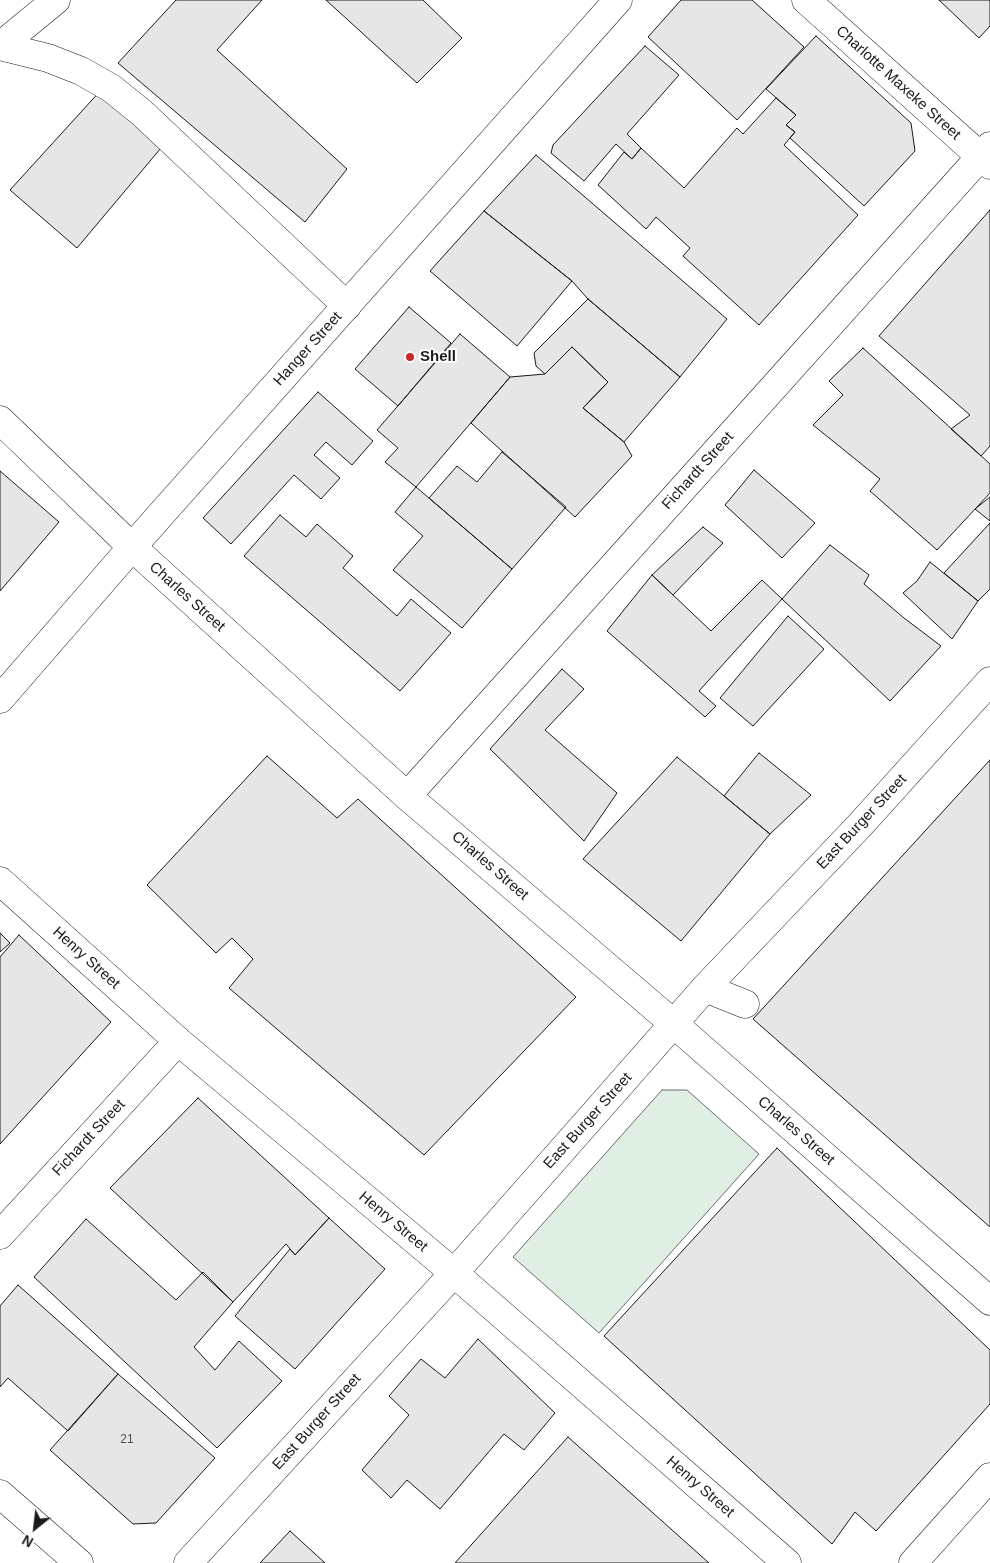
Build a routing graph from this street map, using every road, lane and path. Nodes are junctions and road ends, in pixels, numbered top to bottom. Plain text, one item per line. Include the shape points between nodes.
1 (56, 0) edge
2 (618, 0) edge
3 (806, 0) edge
4 (0, 46) edge
5 (987, 156) edge
6 (347, 306) junction
7 (0, 420) edge
8 (132, 547) junction
9 (990, 681) edge
10 (0, 699) edge
11 (407, 796) junction
12 (0, 881) edge
13 (728, 965) junction
14 (705, 988) junction
15 (674, 1024) junction
16 (178, 1041) junction
17 (0, 1235) edge
18 (454, 1273) junction
19 (990, 1301) edge
20 (990, 1477) edge
21 (0, 1494) edge
22 (79, 1563) edge
23 (188, 1563) edge
24 (787, 1563) edge
25 (913, 1563) edge

1 - 4 main road
2 - 6 main road, Hanger Street
3 - 5 main road, Charlotte Maxeke Street
4 - 6 main road via 48,58 111,88 142,113
5 - 11 main road, Fichardt Street
6 - 8 main road, Hanger Street
7 - 8 main road, Charles Street
8 - 10 main road, Hanger Street
8 - 11 main road, Charles Street
9 - 13 main road, East Burger Street
11 - 15 main road, Charles Street
12 - 16 main road, Henry Street
13 - 14 main road, East Burger Street
13 - 14 main road via 745,1004
14 - 15 main road, East Burger Street
15 - 18 main road, East Burger Street
15 - 19 main road, Charles Street
16 - 17 main road, Fichardt Street
16 - 18 main road, Henry Street
18 - 23 main road, East Burger Street
18 - 24 main road, Henry Street
20 - 25 main road
21 - 22 main road

